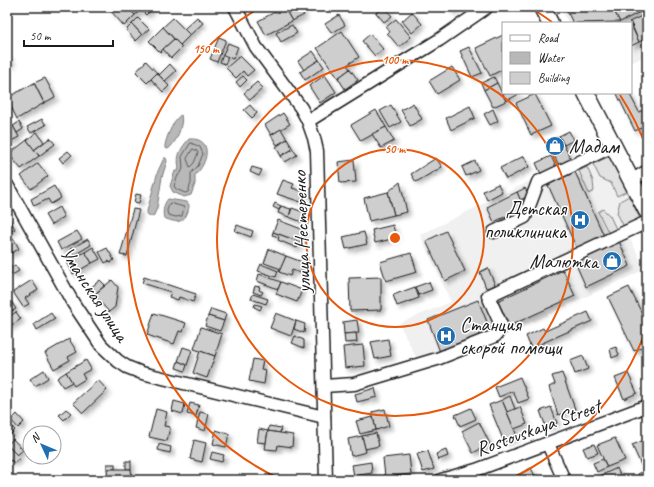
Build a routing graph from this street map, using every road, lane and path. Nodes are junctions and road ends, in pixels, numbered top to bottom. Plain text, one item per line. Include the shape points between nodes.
1 (235, 7) edge
2 (487, 7) edge
3 (542, 7) edge
4 (550, 22) edge
5 (587, 94) edge
6 (308, 121) junction
7 (613, 146) junction
8 (647, 171) edge
9 (631, 181) junction
10 (7, 186) edge
11 (647, 211) edge
12 (647, 222) edge
13 (494, 232) dead end
14 (324, 386) junction
15 (647, 406) edge
16 (324, 416) junction
17 (548, 444) junction
18 (326, 480) edge
19 (441, 480) edge
20 (564, 480) edge

1 - 6 street, улица Нестеренко via 256,47 294,97
2 - 6 street via 439,40
3 - 4 main road
5 - 7 main road
6 - 14 street, улица Нестеренко via 314,138 318,167
7 - 9 main road
7 - 13 street via 538,182 525,217
8 - 9 street
9 - 11 main road
10 - 16 street, Уманская улица via 73,303 100,345 118,361 142,373
12 - 14 street via 488,296 502,327 495,336 437,359 354,384
14 - 16 street, улица Нестеренко
15 - 17 street, Rostovskaya Street
16 - 18 street, улица Нестеренко
17 - 19 street, Rostovskaya Street
17 - 20 street

